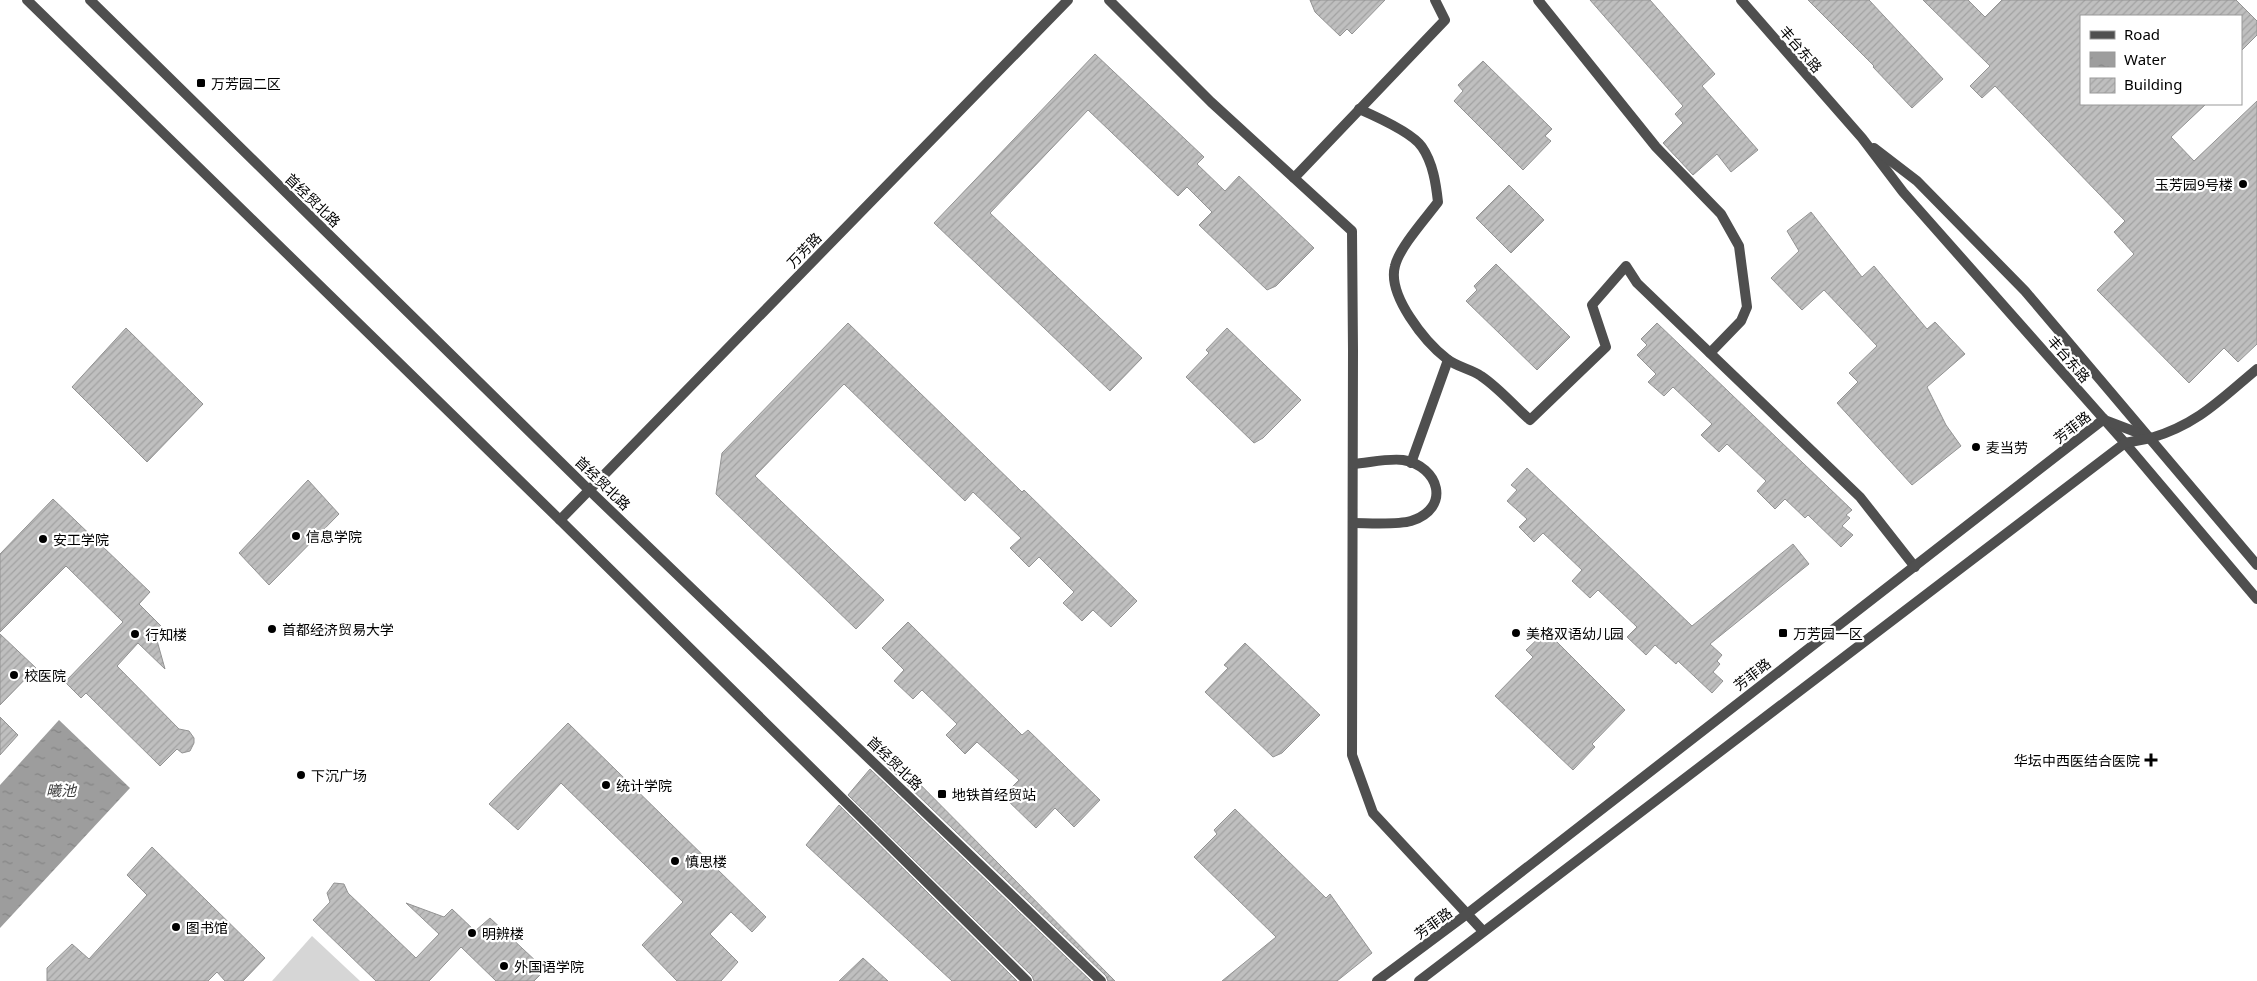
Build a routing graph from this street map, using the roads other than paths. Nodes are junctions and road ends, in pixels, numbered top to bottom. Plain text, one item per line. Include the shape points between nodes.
1 (27, 0) edge
2 (90, 0) edge
3 (1068, 0) edge
4 (1109, 0) edge
5 (1435, 0) edge
6 (1538, 0) edge
7 (1741, 0) edge
8 (1359, 109) junction
9 (1862, 138) junction
10 (1294, 178) junction
11 (1710, 353) junction
12 (1448, 360) junction
13 (2257, 369) edge
14 (2104, 419) junction
15 (2151, 438) junction
16 (2125, 443) junction
17 (1411, 463) junction
18 (1353, 464) junction
19 (589, 490) junction
20 (560, 520) junction
21 (1353, 523) junction
22 (2257, 565) edge
23 (1915, 567) junction
24 (2257, 599) edge
25 (1468, 914) junction
26 (1483, 930) junction
27 (1026, 981) edge
28 (1101, 981) edge
29 (1377, 981) edge
30 (1419, 981) edge

1 - 20 street
2 - 19 street, 首经贸北路
3 - 19 street, 万芳路
4 - 10 street via 1211,102
5 - 8 street via 1445,20
6 - 11 street via 1656,147 1721,214 1739,246 1747,306 1740,321
7 - 9 street, 丰台东路
8 - 10 street
8 - 12 street via 1390,122 1422,146 1436,179 1438,202 1399,256 1394,266 1394,279 1400,298 1420,333
9 - 14 street, 丰台东路 via 1903,192
9 - 15 street, 丰台东路 via 1917,181 1974,237
10 - 18 street via 1352,231
11 - 12 street via 1637,283 1626,266 1592,305 1606,347 1530,420 1481,376
11 - 23 street via 1860,497
12 - 17 street
13 - 15 street via 2197,419
14 - 15 street, 芳菲路
14 - 16 street, 丰台东路
14 - 23 street, 芳菲路
15 - 16 street
15 - 22 street, 丰台东路
16 - 24 street, 丰台东路
16 - 26 street
17 - 18 street via 1402,460
17 - 21 street via 1420,466 1430,477 1438,492 1435,506 1409,522
18 - 21 street
19 - 20 street, 万芳路
19 - 28 street, 首经贸北路
20 - 27 street
21 - 25 street via 1352,755 1373,814
23 - 25 street, 芳菲路
25 - 26 street
25 - 29 street, 芳菲路
26 - 30 street

